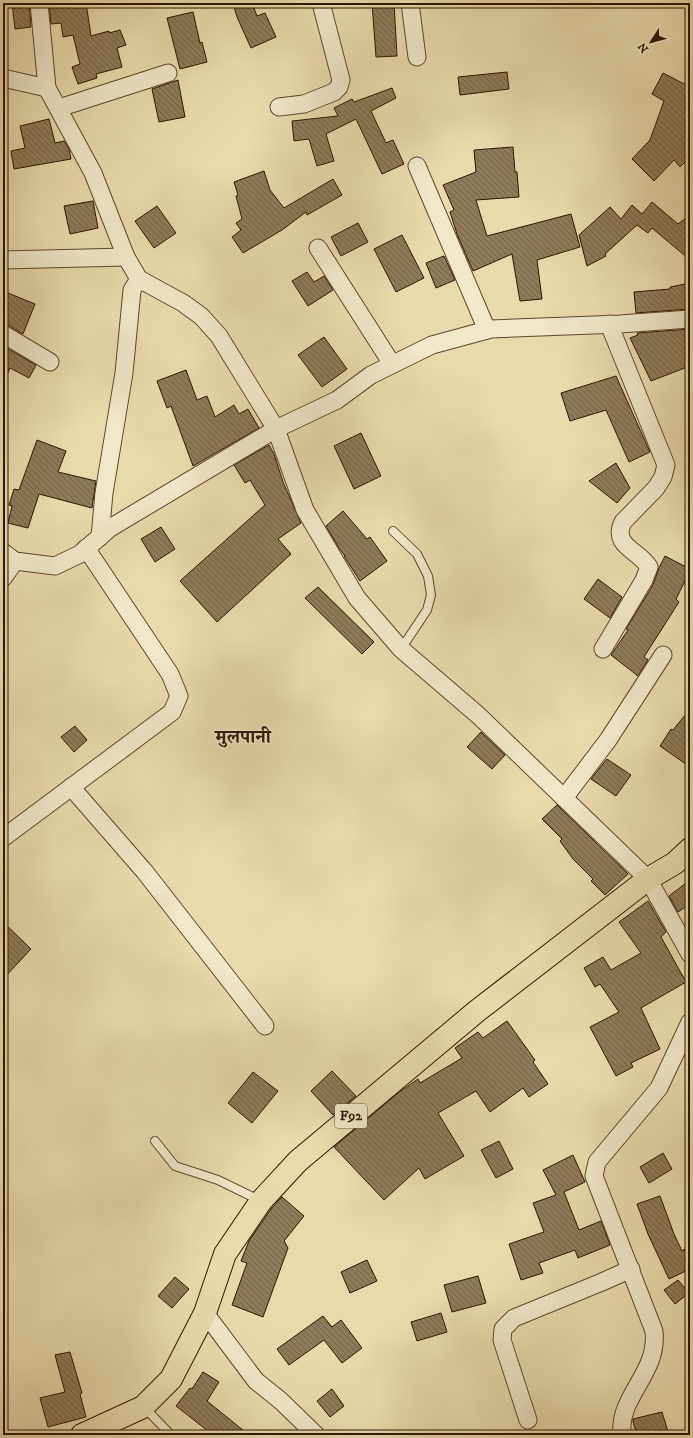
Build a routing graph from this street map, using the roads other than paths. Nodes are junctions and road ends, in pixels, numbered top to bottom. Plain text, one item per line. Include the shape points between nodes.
1 (39, 3) edge
2 (321, 3) edge
3 (410, 3) edge
4 (417, 57) dead end
5 (168, 73) dead end
6 (3, 78) edge
7 (47, 88) junction
8 (279, 107) dead end
9 (59, 108) junction
10 (417, 166) dead end
11 (318, 248) dead end
12 (126, 257) junction
13 (3, 260) edge
14 (139, 279) junction
15 (690, 319) edge
16 (609, 324) junction
17 (487, 330) junction
18 (3, 334) edge
19 (50, 362) dead end
20 (392, 364) junction
21 (276, 429) junction
22 (393, 531) dead end
23 (100, 537) junction
24 (86, 548) junction
25 (9, 557) edge
26 (3, 578) edge
27 (401, 649) junction
28 (603, 649) dead end
29 (663, 655) dead end
30 (72, 787) junction
31 (564, 798) junction
32 (3, 838) edge
33 (690, 849) edge
34 (648, 878) junction
35 (690, 954) edge
36 (690, 1022) edge
37 (265, 1026) dead end
38 (155, 1141) dead end
39 (261, 1201) junction
40 (631, 1268) junction
41 (204, 1313) junction
42 (143, 1407) junction
43 (528, 1420) dead end
44 (166, 1433) edge
45 (82, 1435) edge
46 (316, 1435) edge
47 (622, 1435) edge

1 - 7 street
2 - 8 street via 341,80 340,87 304,104
3 - 4 street
5 - 9 street
6 - 7 street
7 - 9 street
9 - 12 street via 93,173
10 - 17 street
11 - 20 street
12 - 13 street
12 - 14 street
14 - 21 street via 201,316 219,336
14 - 23 street via 132,290 124,374 104,493
15 - 16 street
16 - 17 street
16 - 28 street via 666,465 664,477 623,522 620,529 620,537 626,546 646,561 649,567
17 - 20 street via 432,345
18 - 19 street
20 - 21 street via 371,375 337,400
21 - 23 street via 110,528
21 - 27 street via 306,510 357,598
22 - 27 lane via 417,554 428,576 431,595 427,610
23 - 24 street
24 - 25 street via 80,554 55,566
24 - 30 street via 166,668 179,696 172,712
25 - 26 street
27 - 31 street via 478,715
29 - 31 street via 608,740
30 - 32 street
30 - 37 street via 145,872
31 - 34 street
33 - 34 main road, F92 via 675,864
34 - 35 street
34 - 39 main road, F92 via 471,1016 298,1161
36 - 40 street via 659,1088 597,1162 594,1176
38 - 39 lane via 175,1166 218,1180
39 - 41 main road, F92 via 225,1254
40 - 43 street via 514,1318 503,1329 502,1340
40 - 47 street via 654,1331 655,1345 650,1362 624,1410
41 - 42 main road, F92 via 171,1379
41 - 46 street via 256,1381
42 - 44 lane
42 - 45 main road, F92

